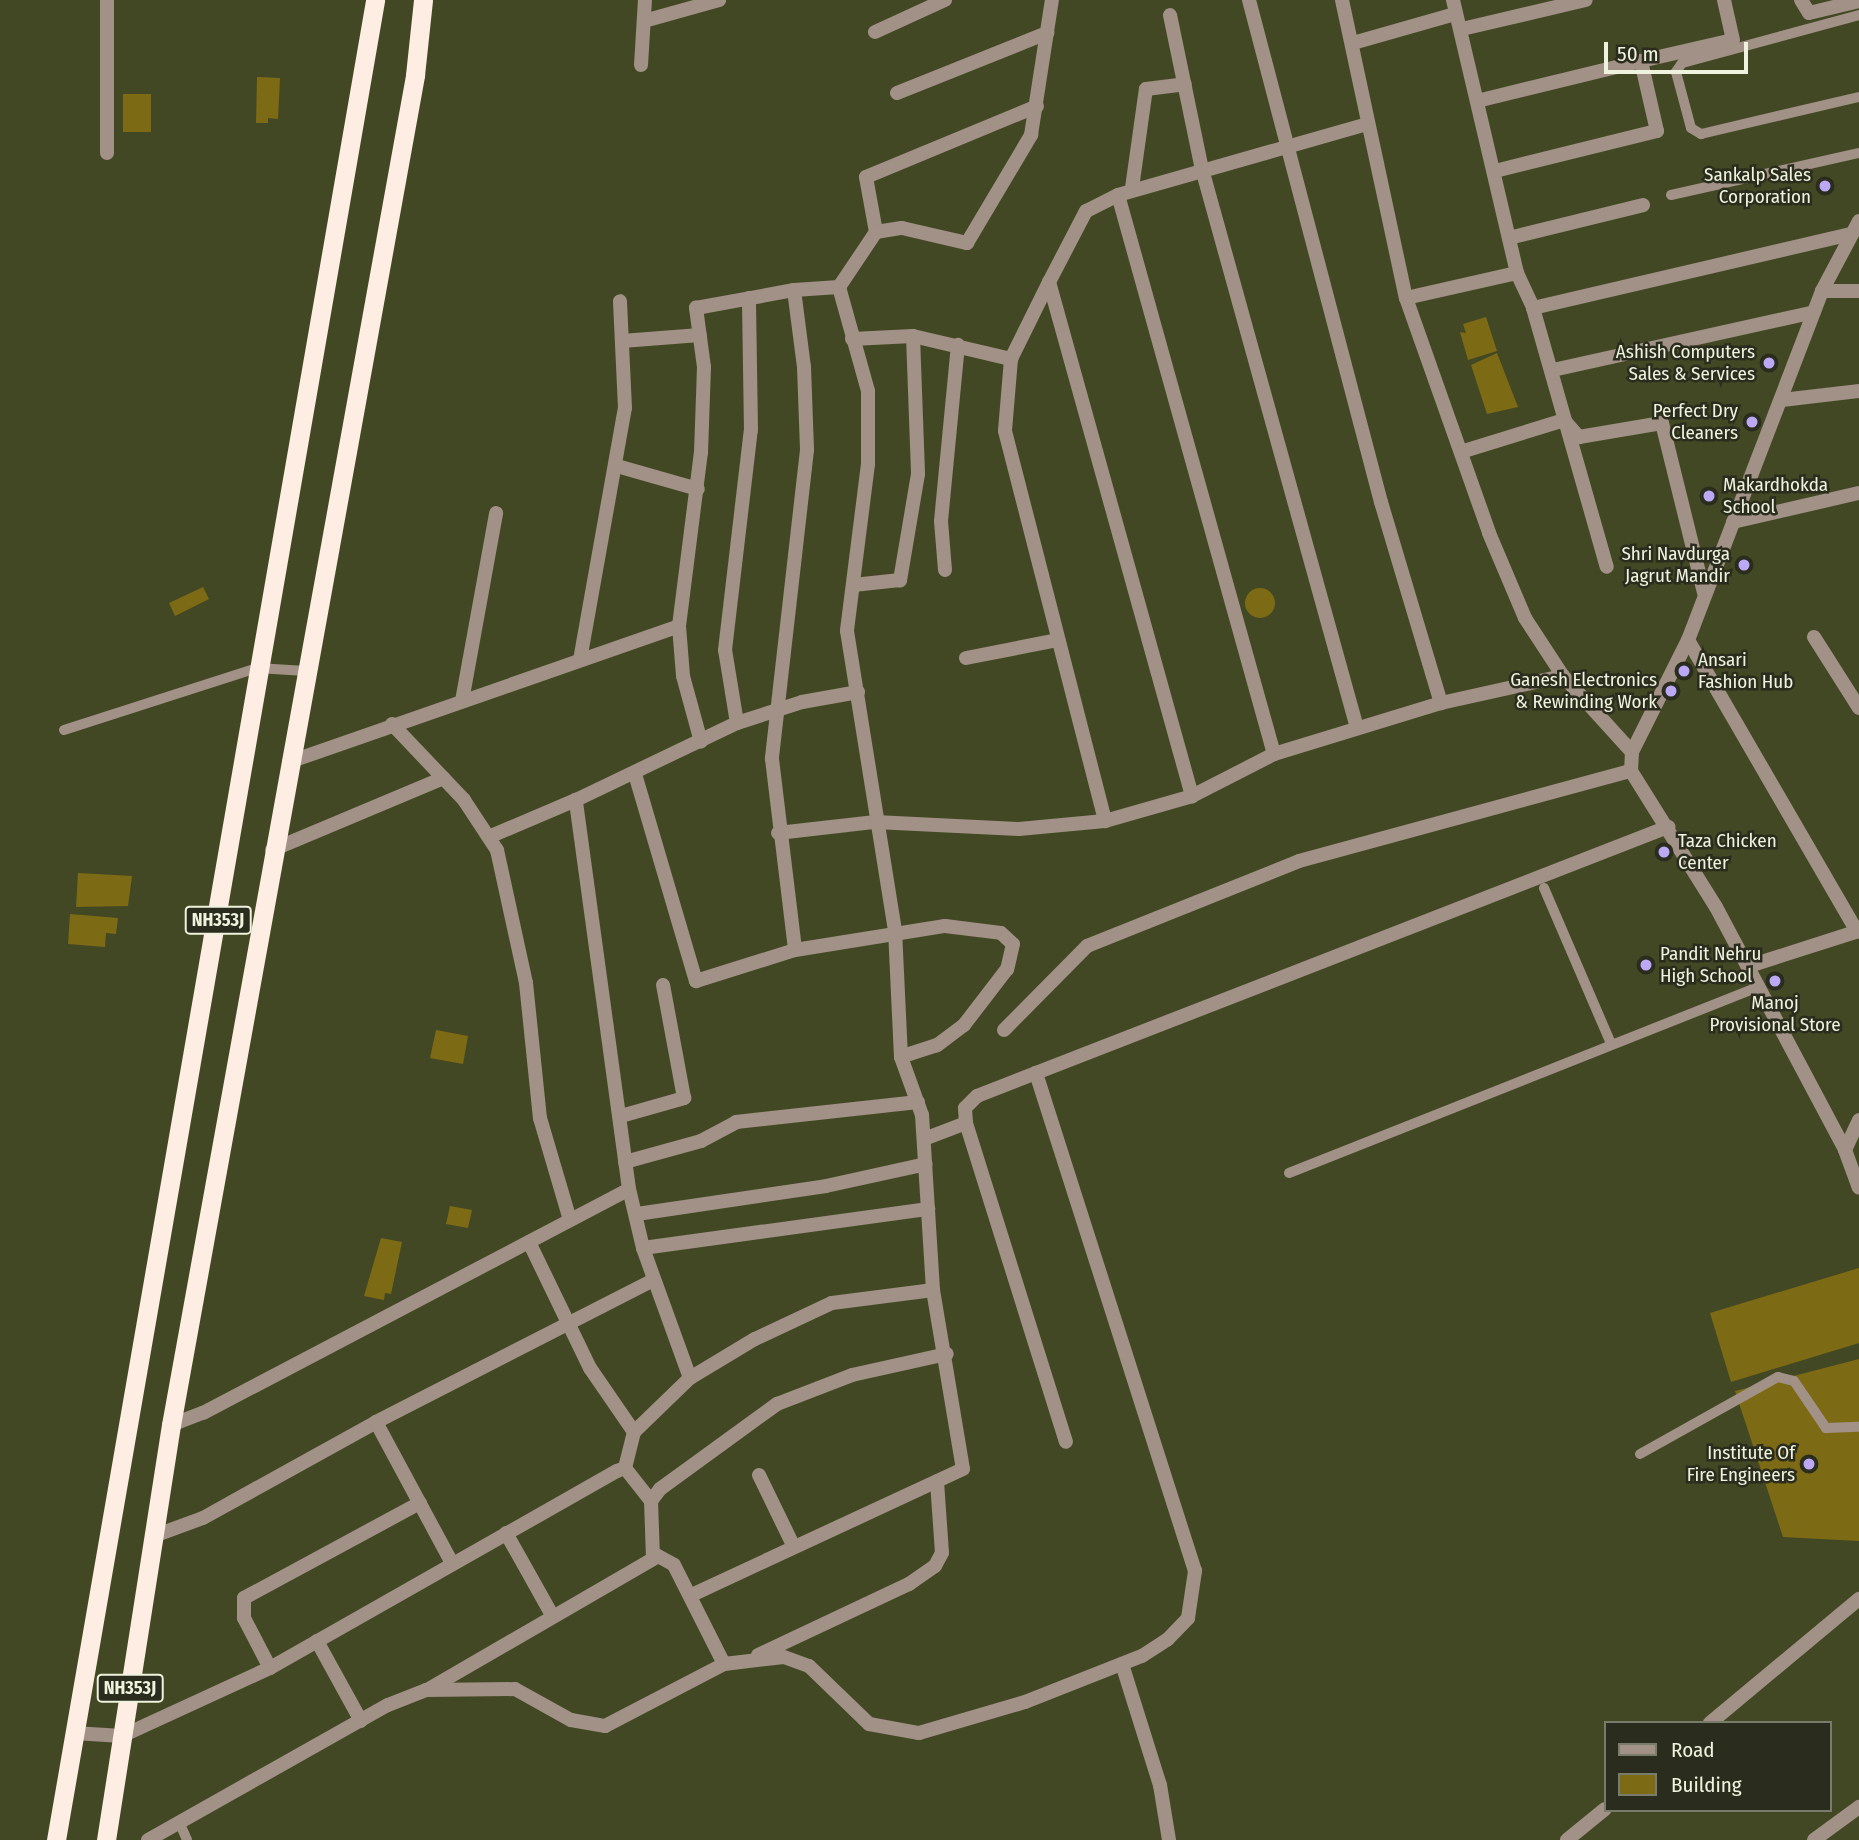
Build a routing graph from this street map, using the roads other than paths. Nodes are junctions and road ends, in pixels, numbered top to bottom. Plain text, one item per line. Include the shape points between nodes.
1 (107, 0) edge
2 (375, 0) edge
3 (424, 0) edge
4 (645, 0) edge
5 (719, 0) edge
6 (945, 0) edge
7 (1052, 0) edge
8 (1250, 0) edge
9 (1342, 0) edge
10 (1586, 0) edge
11 (1724, 0) edge
12 (1801, 0) edge
13 (1859, 1) edge
14 (1454, 7) edge
15 (1170, 15) dead end
16 (1859, 15) edge
17 (644, 21) junction
18 (1462, 29) junction
19 (875, 32) dead end
20 (1047, 33) junction
21 (1353, 43) junction
22 (1640, 61) junction
23 (641, 65) dead end
24 (1185, 84) junction
25 (897, 93) dead end
26 (1859, 97) edge
27 (1477, 101) junction
28 (1037, 106) junction
29 (1364, 125) junction
30 (1290, 148) junction
31 (107, 153) dead end
32 (1859, 153) edge
33 (1202, 169) junction
34 (1495, 172) junction
35 (1132, 188) junction
36 (1118, 195) junction
37 (1671, 195) dead end
38 (1643, 205) dead end
39 (1856, 228) edge
40 (876, 232) junction
41 (1509, 238) junction
42 (1517, 273) junction
43 (1049, 282) junction
44 (839, 287) junction
45 (794, 290) junction
46 (1859, 290) edge
47 (1822, 291) junction
48 (749, 298) junction
49 (1406, 298) junction
50 (620, 301) dead end
51 (1533, 308) junction
52 (1814, 312) junction
53 (700, 335) junction
54 (913, 336) junction
55 (852, 339) junction
56 (622, 341) junction
57 (958, 345) junction
58 (1011, 359) junction
59 (1553, 370) junction
60 (1859, 391) edge
61 (1782, 400) junction
62 (1564, 420) junction
63 (1464, 450) junction
64 (617, 466) junction
65 (698, 489) junction
66 (1859, 493) edge
67 (496, 513) dead end
68 (1732, 522) junction
69 (1607, 567) dead end
70 (945, 570) dead end
71 (853, 585) junction
72 (1704, 593) junction
73 (679, 626) junction
74 (1814, 637) dead end
75 (1058, 640) junction
76 (1688, 640) junction
77 (966, 658) dead end
78 (580, 660) junction
79 (257, 668) junction
80 (306, 671) junction
81 (1563, 676) junction
82 (858, 692) junction
83 (462, 701) junction
84 (1441, 702) junction
85 (1859, 708) edge
86 (778, 709) junction
87 (737, 723) junction
88 (391, 724) junction
89 (1357, 728) junction
90 (64, 730) dead end
91 (701, 742) junction
92 (1632, 752) junction
93 (1274, 754) junction
94 (289, 762) junction
95 (1631, 771) junction
96 (635, 774) junction
97 (443, 778) junction
98 (1192, 796) junction
99 (576, 800) junction
100 (1105, 821) junction
101 (874, 822) junction
102 (1668, 827) junction
103 (778, 833) junction
104 (491, 836) junction
105 (272, 850) junction
106 (1544, 888) dead end
107 (895, 930) junction
108 (1858, 931) edge
109 (795, 950) junction
110 (1748, 966) junction
111 (663, 985) dead end
112 (1758, 986) junction
113 (1004, 1030) dead end
114 (1609, 1041) junction
115 (901, 1057) junction
116 (1036, 1073) junction
117 (918, 1102) junction
118 (621, 1116) junction
119 (1859, 1120) edge
120 (966, 1123) junction
121 (924, 1139) junction
122 (1845, 1150) junction
123 (625, 1162) junction
124 (926, 1164) junction
125 (1289, 1173) dead end
126 (1859, 1188) edge
127 (629, 1189) junction
128 (928, 1209) junction
129 (636, 1214) junction
130 (570, 1220) junction
131 (529, 1242) junction
132 (643, 1248) junction
133 (654, 1280) junction
134 (933, 1290) junction
135 (568, 1325) junction
136 (947, 1354) junction
137 (690, 1378) junction
138 (376, 1422) junction
139 (171, 1425) junction
140 (1859, 1427) edge
141 (634, 1432) junction
142 (1066, 1442) dead end
143 (1640, 1454) dead end
144 (625, 1468) junction
145 (759, 1475) dead end
146 (937, 1481) junction
147 (651, 1501) junction
148 (420, 1503) junction
149 (506, 1533) junction
150 (154, 1536) junction
151 (794, 1547) junction
152 (653, 1558) junction
153 (452, 1563) junction
154 (691, 1595) junction
155 (1859, 1599) edge
156 (552, 1615) junction
157 (317, 1641) junction
158 (753, 1657) junction
159 (724, 1664) junction
160 (1122, 1664) junction
161 (270, 1668) junction
162 (426, 1690) junction
163 (361, 1721) junction
164 (1712, 1721) edge
165 (74, 1733) junction
166 (122, 1736) junction
167 (1859, 1807) edge
168 (1604, 1810) edge
169 (180, 1824) junction
170 (56, 1840) edge
171 (106, 1840) edge
172 (148, 1840) edge
173 (187, 1840) edge
174 (1169, 1840) edge
175 (1567, 1840) edge
176 (1814, 1840) edge

1 - 31 street
2 - 79 highway, NH353J
3 - 80 highway, NH353J via 415,75
4 - 17 street
5 - 17 street
6 - 19 street
7 - 20 street
8 - 30 street
9 - 21 street
10 - 18 street
11 - 22 street via 1733,40
12 - 13 street via 1809,13
14 - 18 street
14 - 21 street
15 - 24 street
16 - 26 lane via 1682,63 1676,72 1691,128 1701,134
17 - 23 street
18 - 27 street
20 - 25 street
20 - 28 street
21 - 29 street
22 - 27 street
22 - 34 street via 1657,131
24 - 33 street
24 - 35 street via 1146,89
27 - 34 street
28 - 40 street via 866,177
28 - 40 street via 1031,135 967,243 902,228
29 - 30 street
29 - 49 street
30 - 33 street
30 - 84 street via 1377,488
32 - 37 lane
33 - 35 street
33 - 89 street
34 - 41 street
35 - 36 street
36 - 43 street via 1086,211
36 - 93 street
38 - 41 street
39 - 47 street
39 - 51 street
40 - 44 street
41 - 42 street
42 - 49 street
42 - 51 street
43 - 58 street
43 - 98 street
44 - 45 street
44 - 55 street
45 - 48 street
45 - 86 street via 804,367 807,450
46 - 47 street
47 - 52 street
48 - 53 street via 695,308
48 - 87 street via 751,430 725,650
49 - 63 street
50 - 56 street
51 - 59 street
52 - 59 street
52 - 61 street
53 - 56 street
53 - 65 street via 704,367
54 - 55 street
54 - 57 street
54 - 71 street via 918,474 900,580
55 - 71 street via 868,391 867,464
56 - 64 street via 625,408
57 - 58 street
57 - 70 street via 941,521
58 - 75 street via 1005,431
59 - 62 street
60 - 61 street
61 - 68 street
62 - 63 street
62 - 69 street
62 - 72 street via 1579,437 1662,423
63 - 81 street via 1489,533 1525,618
64 - 65 street
64 - 78 street
65 - 73 street
66 - 68 street
67 - 83 street
68 - 72 street
71 - 82 street via 847,631
72 - 76 street
73 - 78 street
73 - 91 street via 683,676
74 - 85 street
75 - 77 street
75 - 100 street
76 - 92 street
76 - 108 street
78 - 83 street
79 - 80 lane
79 - 90 lane
79 - 165 highway, NH353J via 230,854 124,1422
80 - 94 highway, NH353J
81 - 84 street
81 - 92 street
82 - 86 street
82 - 101 street
83 - 88 street
84 - 89 street
86 - 87 street
86 - 103 street via 772,760
87 - 91 street
88 - 94 street
88 - 97 street
89 - 93 street
91 - 96 street
92 - 95 street
93 - 98 street
94 - 105 highway, NH353J
95 - 102 street
95 - 113 street via 1299,861 1087,946
96 - 99 street
96 - 109 street via 696,981
97 - 104 street
97 - 105 street
98 - 100 street
99 - 104 street
99 - 118 street
100 - 101 street via 1019,829
101 - 103 street
101 - 107 street
102 - 110 street
102 - 116 street
103 - 109 street
104 - 130 street via 526,982 540,1118
105 - 139 highway, NH353J
106 - 114 lane
107 - 109 street
107 - 115 street
107 - 115 street via 945,926 1001,933 1013,944 1007,969 964,1025 937,1045
108 - 110 street
110 - 112 street
111 - 118 street via 684,1098
112 - 114 lane
112 - 122 street
114 - 125 lane
115 - 117 street
116 - 120 street via 970,1100
116 - 160 street via 1195,1571 1188,1618 1168,1640
117 - 121 street
117 - 123 street via 736,1122 701,1140
118 - 123 street
119 - 122 street
120 - 121 street
120 - 142 street
121 - 124 street
122 - 126 street
123 - 127 street
124 - 128 street
124 - 129 street via 826,1186
127 - 129 street
127 - 130 street
128 - 132 street
128 - 134 street
129 - 132 street
130 - 131 street
131 - 135 street
131 - 139 street via 203,1413
132 - 133 street
133 - 135 street
133 - 137 street
134 - 136 street
134 - 137 street via 832,1303
135 - 138 street
135 - 141 street
136 - 146 street via 963,1469
136 - 147 street via 852,1375 777,1404 676,1475
137 - 141 street
138 - 148 street
138 - 150 street via 203,1518
139 - 150 highway, NH353J
140 - 143 lane via 1826,1428 1794,1381 1778,1377
141 - 144 street
144 - 147 street
144 - 149 street
145 - 151 street
146 - 151 street
146 - 158 street via 942,1553 935,1566 909,1584
147 - 152 street
148 - 153 street
148 - 161 street via 244,1598 244,1618
149 - 153 street
149 - 156 street
150 - 166 highway, NH353J
151 - 154 street
152 - 154 street via 670,1558
152 - 156 street
153 - 157 street
154 - 159 street
155 - 164 street
156 - 162 street
157 - 161 street
157 - 163 street
158 - 159 street
158 - 160 street via 784,1657 809,1666 869,1724 919,1733 961,1724
159 - 162 street via 606,1726 571,1720 515,1689
160 - 174 street via 1160,1785
161 - 166 street
162 - 163 street
163 - 169 street
165 - 166 street
165 - 170 highway, NH353J
166 - 171 highway, NH353J
167 - 176 street
168 - 175 street
169 - 172 street
169 - 173 lane

